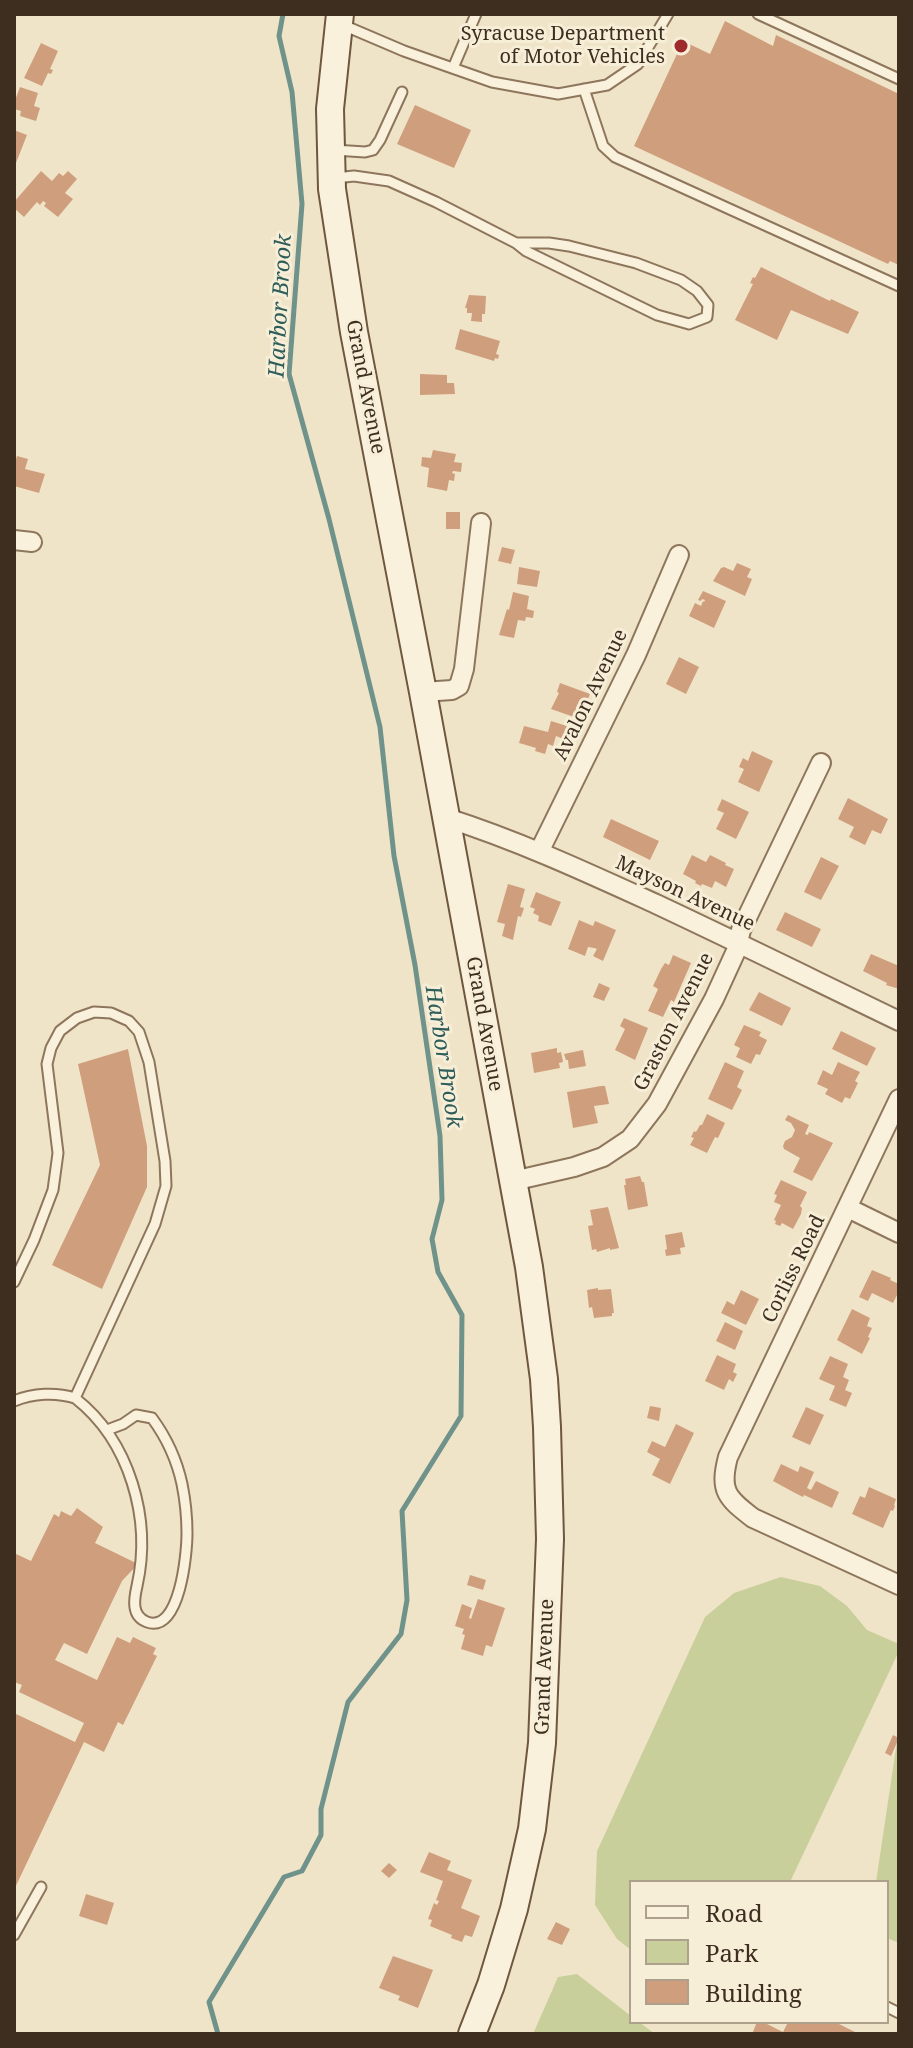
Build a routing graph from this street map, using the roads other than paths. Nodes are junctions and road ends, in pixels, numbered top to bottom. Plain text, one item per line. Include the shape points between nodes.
1 (476, 14) edge
2 (668, 14) edge
3 (758, 14) edge
4 (340, 19) edge
5 (453, 68) junction
6 (899, 79) edge
7 (584, 89) junction
8 (402, 92) dead end
9 (330, 150) junction
10 (332, 178) junction
11 (516, 243) junction
12 (899, 286) edge
13 (481, 523) dead end
14 (679, 555) dead end
15 (423, 692) junction
16 (821, 763) dead end
17 (447, 818) junction
18 (539, 852) junction
19 (737, 942) junction
20 (899, 1021) edge
21 (899, 1099) edge
22 (513, 1181) junction
23 (848, 1208) junction
24 (899, 1233) edge
25 (14, 1282) edge
26 (75, 1398) junction
27 (14, 1401) edge
28 (107, 1430) junction
29 (899, 1585) edge
30 (41, 1887) dead end
31 (14, 1935) edge
32 (472, 2034) edge

1 - 5 lane
2 - 7 lane via 638,64 607,85
3 - 6 lane
4 - 5 lane
4 - 9 street, Grand Avenue
5 - 7 lane via 492,82 558,94
7 - 12 lane via 603,146 615,157
8 - 9 lane via 373,150
9 - 10 street, Grand Avenue
10 - 11 lane via 389,181
10 - 15 street, Grand Avenue via 354,332
11 - 11 lane via 586,249 681,280 708,305 707,317 689,324 657,315
13 - 15 street via 459,686
14 - 18 street, Avalon Avenue
15 - 17 street, Grand Avenue
16 - 19 street, Graston Avenue
17 - 18 street, Mayson Avenue
17 - 22 street, Grand Avenue
18 - 19 street, Mayson Avenue
19 - 20 street, Mayson Avenue
19 - 22 street, Graston Avenue via 714,999 657,1104 630,1139 603,1157
21 - 23 street, Corliss Road
22 - 32 street, Grand Avenue via 529,1267 547,1427 550,1539 542,1743 532,1829 514,1909
23 - 24 street
23 - 29 street, Corliss Road via 723,1475 733,1502 753,1518
25 - 26 lane via 53,1190 58,1153 47,1064 51,1048 60,1031 77,1018 111,1013 139,1032 149,1062 166,1186 155,1224
26 - 27 lane via 35,1395
26 - 28 lane
28 - 28 lane via 132,1478 139,1510 135,1612 144,1622 154,1623 165,1619 174,1606 182,1578 187,1533 181,1482 164,1433 152,1418 136,1415
30 - 31 lane

